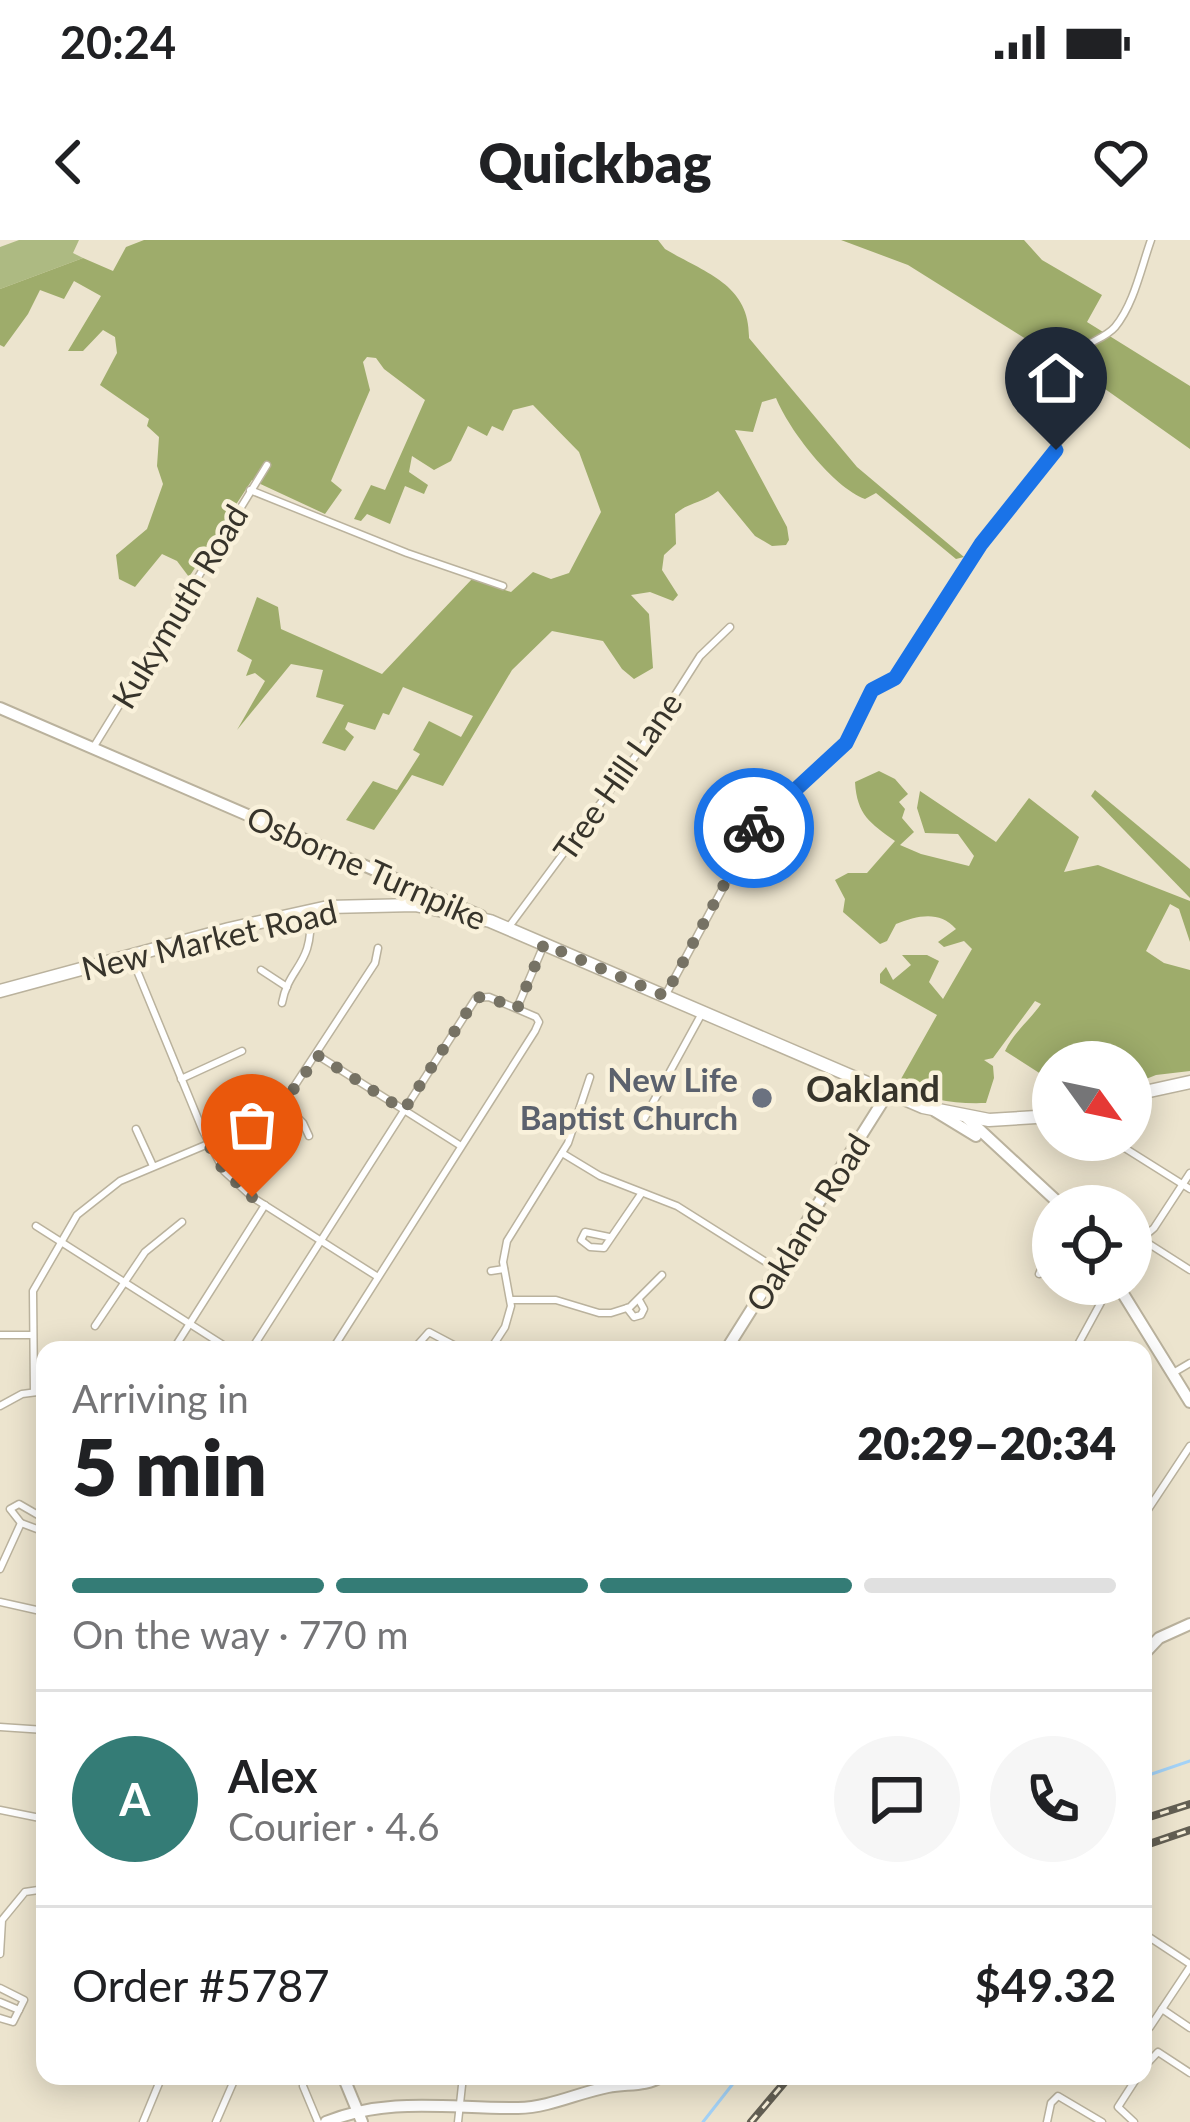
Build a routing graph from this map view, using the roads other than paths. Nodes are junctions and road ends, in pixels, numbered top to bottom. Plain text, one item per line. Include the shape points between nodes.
1 (1151, 240) edge
2 (267, 465) dead end
3 (250, 490) junction
4 (503, 586) dead end
5 (730, 628) dead end
6 (0, 708) edge
7 (93, 748) junction
8 (404, 882) junction
9 (415, 905) junction
10 (447, 905) junction
11 (310, 910) junction
12 (490, 921) joint
13 (508, 928) junction
14 (544, 944) junction
15 (378, 948) dead end
16 (131, 955) junction
17 (262, 970) dead end
18 (287, 987) junction
19 (0, 991) edge
20 (665, 996) junction
21 (282, 1004) dead end
22 (517, 1009) junction
23 (703, 1012) junction
24 (242, 1052) dead end
25 (317, 1055) junction
26 (590, 1077) dead end
27 (182, 1078) junction
28 (1190, 1082) edge
29 (1152, 1090) edge
30 (887, 1093) junction
31 (284, 1103) junction
32 (404, 1110) junction
33 (932, 1110) junction
34 (644, 1119) dead end
35 (1032, 1119) edge
36 (983, 1127) junction
37 (136, 1130) dead end
38 (309, 1136) dead end
39 (208, 1144) junction
40 (461, 1146) junction
41 (1002, 1151) junction
42 (562, 1154) junction
43 (1145, 1161) edge
44 (152, 1166) junction
45 (1190, 1174) edge
46 (1039, 1185) edge
47 (1186, 1187) edge
48 (641, 1193) junction
49 (265, 1205) junction
50 (182, 1222) dead end
51 (36, 1226) dead end
52 (1152, 1229) edge
53 (609, 1237) dead end
54 (60, 1241) junction
55 (321, 1241) junction
56 (1152, 1246) edge
57 (504, 1269) junction
58 (777, 1269) junction
59 (1190, 1270) edge
60 (491, 1271) dead end
61 (662, 1275) dead end
62 (378, 1277) junction
63 (125, 1283) junction
64 (511, 1300) junction
65 (1102, 1305) edge
66 (1128, 1305) edge
67 (190, 1324) junction
68 (95, 1326) dead end
69 (0, 1334) edge
70 (31, 1335) junction
71 (179, 1341) edge
72 (217, 1341) edge
73 (257, 1341) edge
74 (338, 1341) edge
75 (496, 1341) edge
76 (732, 1341) edge
77 (1080, 1341) edge
78 (1151, 1341) edge
79 (1152, 1343) edge
80 (1190, 1363) edge
81 (1172, 1374) junction
82 (34, 1392) joint
83 (1190, 1402) edge
84 (0, 1406) edge
85 (1190, 1447) edge
86 (1152, 1504) edge
87 (36, 1515) edge
88 (21, 1523) junction
89 (36, 1529) edge
90 (0, 1569) edge
91 (0, 1602) edge
92 (36, 1610) edge
93 (1190, 1624) edge
94 (1152, 1645) edge
95 (0, 1727) edge
96 (36, 1729) edge
97 (0, 1810) edge
98 (36, 1817) edge
99 (36, 1890) edge
100 (1152, 1939) edge
101 (0, 1954) edge
102 (1190, 1965) edge
103 (0, 1988) edge
104 (0, 2002) edge
105 (1162, 2009) junction
106 (20, 2010) junction
107 (0, 2018) edge
108 (1152, 2019) edge
109 (1190, 2028) edge
110 (1152, 2058) edge
111 (1190, 2073) edge
112 (158, 2085) edge
113 (232, 2085) edge
114 (348, 2085) edge
115 (462, 2085) edge
116 (630, 2085) edge
117 (1132, 2085) edge
118 (303, 2086) dead end
119 (459, 2105) junction
120 (360, 2116) edge
121 (143, 2122) edge
122 (216, 2122) edge
123 (322, 2122) edge
124 (458, 2122) edge
125 (1046, 2122) edge
126 (1102, 2122) edge
127 (1134, 2122) edge

1 - 20 street via 1114,329 1072,360 1077,417 1056,450 981,544 895,678 872,690 846,743 758,821
2 - 3 street, Kukymuth Road
3 - 4 street
3 - 7 street, Kukymuth Road
5 - 13 street, Tree Hill Lane via 700,656
6 - 7 street, Osborne Turnpike
7 - 8 street, Osborne Turnpike
8 - 9 street via 416,890
8 - 10 street, Osborne Turnpike
9 - 10 main road, New Market Road
9 - 11 main road, New Market Road
10 - 12 main road, New Market Road
11 - 16 main road, New Market Road
11 - 18 street via 310,945
12 - 13 main road, Osborne Turnpike
13 - 14 main road, Osborne Turnpike
14 - 20 main road, Osborne Turnpike
14 - 22 street
15 - 25 street
16 - 19 main road, New Market Road
16 - 27 street
17 - 18 street
18 - 21 street
20 - 23 main road, Osborne Turnpike
22 - 32 street via 479,996
22 - 40 street via 539,1022
23 - 30 main road, Osborne Turnpike
23 - 34 street
24 - 27 street
25 - 31 street
25 - 32 street
26 - 42 street
27 - 39 street
28 - 29 main road
30 - 33 main road, Osborne Turnpike
30 - 58 street, Oakland Road
31 - 38 street
31 - 39 street
32 - 40 street
32 - 55 street
33 - 36 main road, Osborne Turnpike
33 - 41 street
35 - 36 main road, Osborne Turnpike
36 - 41 street
37 - 44 street
39 - 44 street
39 - 49 street via 230,1178
40 - 62 street
41 - 46 street
42 - 48 street
42 - 57 street via 512,1230
43 - 47 street
44 - 54 street via 101,1192
45 - 47 street
47 - 52 street
48 - 53 street
48 - 58 street via 677,1206
49 - 55 street
49 - 67 street
50 - 63 street via 149,1247
51 - 54 street
54 - 63 street
54 - 70 street via 33,1291
55 - 62 street
55 - 73 street
56 - 59 street
57 - 60 street
57 - 64 street
58 - 76 street, Oakland Road
61 - 64 street via 627,1309 599,1313 571,1302
62 - 74 street
63 - 67 street
63 - 68 street
64 - 75 street
65 - 77 street
66 - 78 street
67 - 71 street
67 - 72 street
69 - 70 street
70 - 82 street
79 - 81 street
80 - 81 street
81 - 83 street
82 - 84 street
85 - 86 street
87 - 88 street via 14,1504 10,1513
88 - 89 street
88 - 90 street
91 - 92 street
93 - 94 street
95 - 96 street
97 - 98 street
99 - 101 street via 2,1920
100 - 102 street
102 - 105 street
103 - 106 street via 23,1998
104 - 106 street
105 - 108 street
105 - 109 street
106 - 107 street via 14,2022
110 - 111 street via 1157,2052
112 - 121 street
113 - 122 street
114 - 120 street
115 - 119 street
116 - 119 street via 552,2104
117 - 127 street via 1118,2107
118 - 123 street
119 - 120 street via 388,2105
119 - 124 street
120 - 123 street
125 - 126 street via 1058,2096

